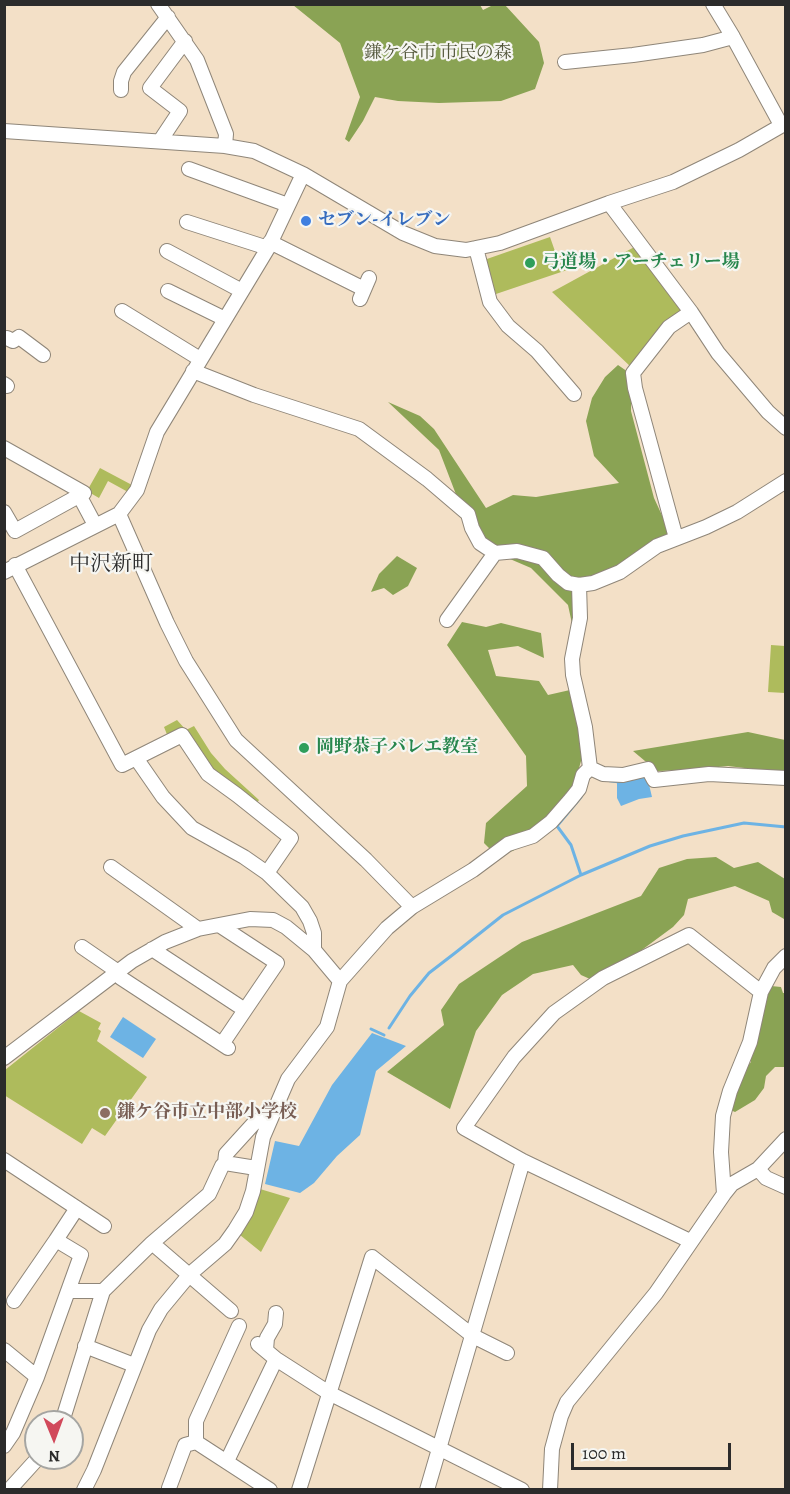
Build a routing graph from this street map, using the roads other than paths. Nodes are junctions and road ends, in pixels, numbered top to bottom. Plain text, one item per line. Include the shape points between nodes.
1 (158, 4) edge
2 (713, 4) edge
3 (168, 17) junction
4 (733, 37) junction
5 (185, 41) junction
6 (565, 62) dead end
7 (121, 90) dead end
8 (783, 124) edge
9 (4, 131) edge
10 (160, 141) junction
11 (225, 146) junction
12 (189, 169) dead end
13 (303, 174) junction
14 (609, 203) junction
15 (288, 205) junction
16 (187, 222) dead end
17 (269, 245) junction
18 (476, 248) junction
19 (167, 251) dead end
20 (364, 289) dead end
21 (168, 291) dead end
22 (242, 291) junction
23 (122, 311) dead end
24 (691, 312) junction
25 (225, 319) junction
26 (5, 339) edge
27 (44, 355) dead end
28 (196, 365) junction
29 (574, 394) dead end
30 (786, 428) edge
31 (4, 448) edge
32 (786, 481) edge
33 (79, 495) junction
34 (4, 512) edge
35 (119, 513) junction
36 (95, 525) junction
37 (676, 538) junction
38 (495, 553) junction
39 (10, 569) edge
40 (579, 585) junction
41 (447, 620) dead end
42 (136, 758) junction
43 (590, 768) junction
44 (786, 778) edge
45 (117, 867) dead end
46 (267, 873) junction
47 (412, 907) junction
48 (219, 925) junction
49 (198, 929) junction
50 (82, 947) dead end
51 (152, 949) junction
52 (314, 950) junction
53 (786, 956) edge
54 (117, 973) junction
55 (340, 981) junction
56 (761, 992) junction
57 (245, 1010) junction
58 (4, 1058) edge
59 (268, 1123) junction
60 (786, 1139) edge
61 (4, 1160) edge
62 (523, 1161) junction
63 (225, 1163) junction
64 (256, 1168) junction
65 (758, 1168) junction
66 (786, 1186) edge
67 (724, 1194) junction
68 (77, 1208) junction
69 (104, 1226) dead end
70 (56, 1240) junction
71 (690, 1241) junction
72 (152, 1243) junction
73 (190, 1274) junction
74 (69, 1291) junction
75 (104, 1291) junction
76 (14, 1301) dead end
77 (231, 1311) dead end
78 (276, 1313) dead end
79 (239, 1326) dead end
80 (473, 1336) junction
81 (85, 1346) junction
82 (4, 1350) edge
83 (267, 1351) junction
84 (507, 1353) dead end
85 (134, 1365) junction
86 (37, 1377) junction
87 (329, 1394) junction
88 (66, 1410) edge
89 (196, 1442) junction
90 (4, 1446) edge
91 (439, 1448) junction
92 (227, 1461) junction
93 (27, 1470) edge
94 (170, 1488) edge
95 (9, 1490) edge
96 (84, 1490) edge
97 (270, 1490) edge
98 (299, 1490) edge
99 (427, 1490) edge
100 (522, 1490) edge
101 (550, 1490) edge

1 - 3 street
2 - 4 street
3 - 5 street
3 - 7 street via 124,72
4 - 6 street via 691,47
4 - 8 street
5 - 10 street via 150,88 180,111
5 - 11 street via 197,60 226,134
8 - 14 street via 673,182
9 - 10 street
10 - 11 street
11 - 13 street via 254,151
12 - 15 street
13 - 15 street
13 - 18 street via 403,233 435,246
14 - 18 street
14 - 24 street
15 - 17 street
16 - 17 street
17 - 20 street
17 - 22 street
18 - 29 street via 490,302 507,326 537,351
19 - 22 street
21 - 25 street
22 - 25 street
23 - 28 street
24 - 30 street via 718,353
24 - 37 street via 669,327 633,373
25 - 28 street
26 - 27 street via 13,341 19,337
28 - 35 street via 154,438 137,490
28 - 38 street via 254,395 359,429 468,514 480,543
31 - 33 street via 84,492
32 - 37 street via 727,517
33 - 34 street via 15,531
33 - 36 street
35 - 36 street
35 - 47 street via 166,623 236,740
36 - 39 street
37 - 40 street via 657,546 620,572
38 - 40 street via 517,551 543,558 568,583
38 - 41 street
39 - 42 street via 122,765
40 - 43 street via 580,618 572,659
42 - 46 street via 168,804 192,828
42 - 46 street via 182,735 208,774 291,838
43 - 44 street via 603,774 623,775 648,769 654,780 709,774
43 - 47 street via 572,799 551,822 533,836 508,844
45 - 49 street
46 - 52 street via 302,907 310,921
47 - 55 street via 387,928
48 - 49 street
48 - 52 street via 250,919 273,920
48 - 57 street via 277,963
49 - 51 street
50 - 54 street
51 - 54 street
51 - 57 street
52 - 55 street
53 - 56 street via 774,968
54 - 57 street via 225,1046
54 - 58 street
55 - 59 street via 327,1027 288,1079
56 - 62 street via 688,935 583,991 531,1036 464,1128
56 - 67 street via 750,1042 723,1116 720,1152
59 - 63 street via 256,1121 226,1154
59 - 64 street
60 - 65 street
61 - 68 street
62 - 71 street
62 - 80 street
63 - 64 street
63 - 72 street via 209,1194
64 - 73 street via 246,1212 235,1230 225,1244
65 - 66 street via 766,1178
65 - 67 street via 732,1184
67 - 71 street
68 - 69 street
68 - 70 street
70 - 74 street via 81,1255
70 - 76 street
71 - 101 street via 656,1293 567,1402 552,1449
72 - 73 street
72 - 75 street
73 - 77 street
73 - 85 street via 161,1309
74 - 75 street
74 - 86 street
75 - 81 street
78 - 83 street
79 - 89 street via 196,1421
80 - 84 street
80 - 87 street via 372,1257
80 - 91 street
81 - 85 street
81 - 88 street
82 - 86 street
83 - 87 street
83 - 92 street
85 - 96 street
86 - 90 street
87 - 91 street
87 - 98 street
89 - 92 street
89 - 94 street via 185,1445
91 - 99 street
91 - 100 street
92 - 97 street
93 - 95 street

